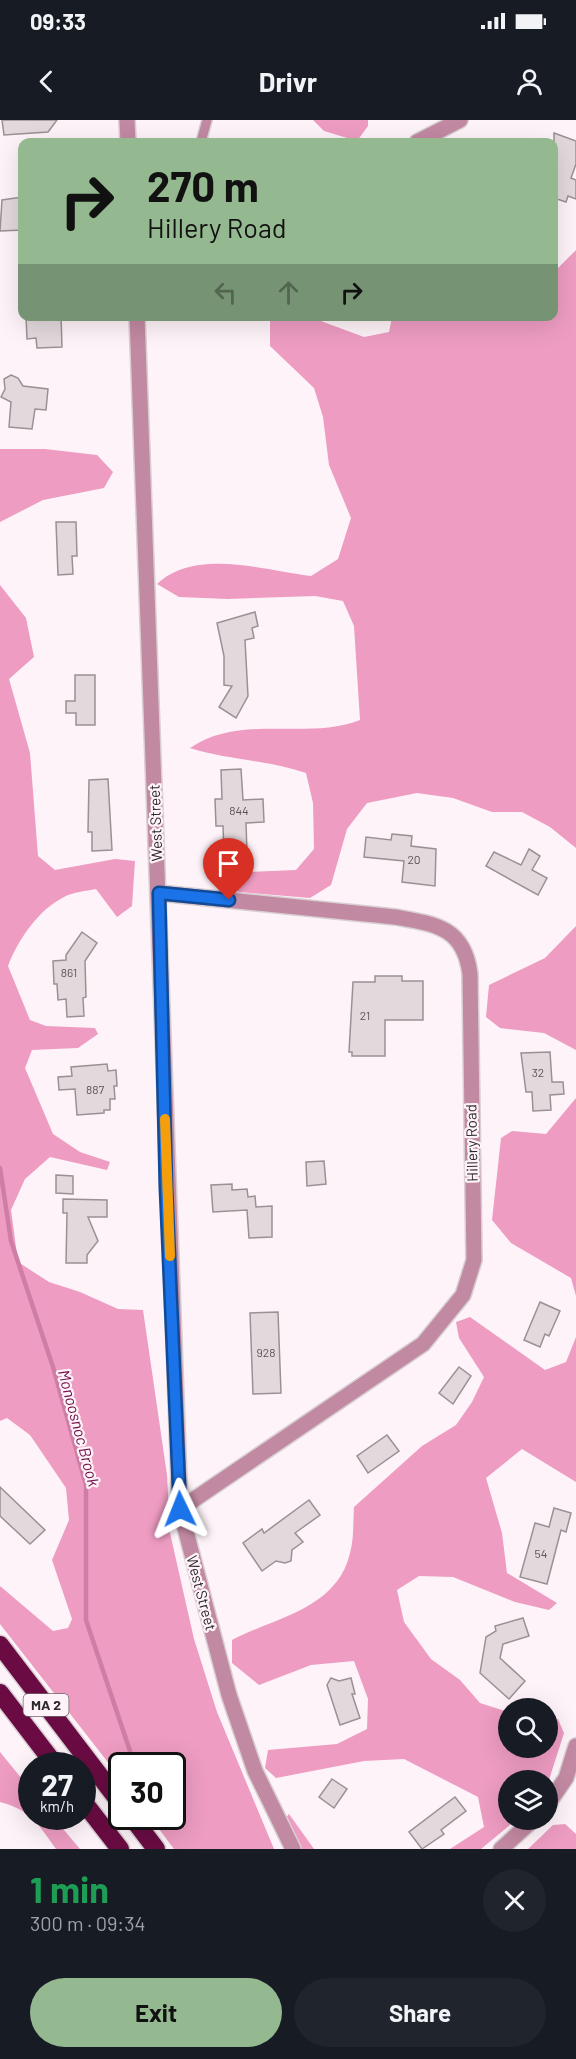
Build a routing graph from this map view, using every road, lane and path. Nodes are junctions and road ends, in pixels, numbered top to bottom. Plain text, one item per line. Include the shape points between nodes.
1 (127, 120) edge
2 (207, 120) edge
3 (460, 120) edge
4 (128, 138) edge
5 (202, 138) edge
6 (425, 138) edge
7 (138, 321) edge
8 (159, 893) junction
9 (180, 1509) junction
10 (0, 1645) edge
11 (0, 1693) edge
12 (576, 1746) edge
13 (45, 1752) edge
14 (108, 1786) edge
15 (558, 1790) edge
16 (96, 1818) edge
17 (142, 1830) edge
18 (522, 1830) edge
19 (120, 1849) edge
20 (156, 1849) edge
21 (293, 1849) edge
22 (501, 1849) edge

1 - 4 street
2 - 5 lane
3 - 6 street
7 - 8 street, West Street
8 - 9 street, West Street via 166,1188
8 - 9 street, Hillery Road via 433,924 463,946 470,974 474,1260 465,1290 423,1344
9 - 21 street, West Street via 229,1695 255,1771
10 - 14 highway, MA 2
11 - 13 highway, MA 2
12 - 15 street
16 - 19 highway
17 - 20 highway
18 - 22 street

